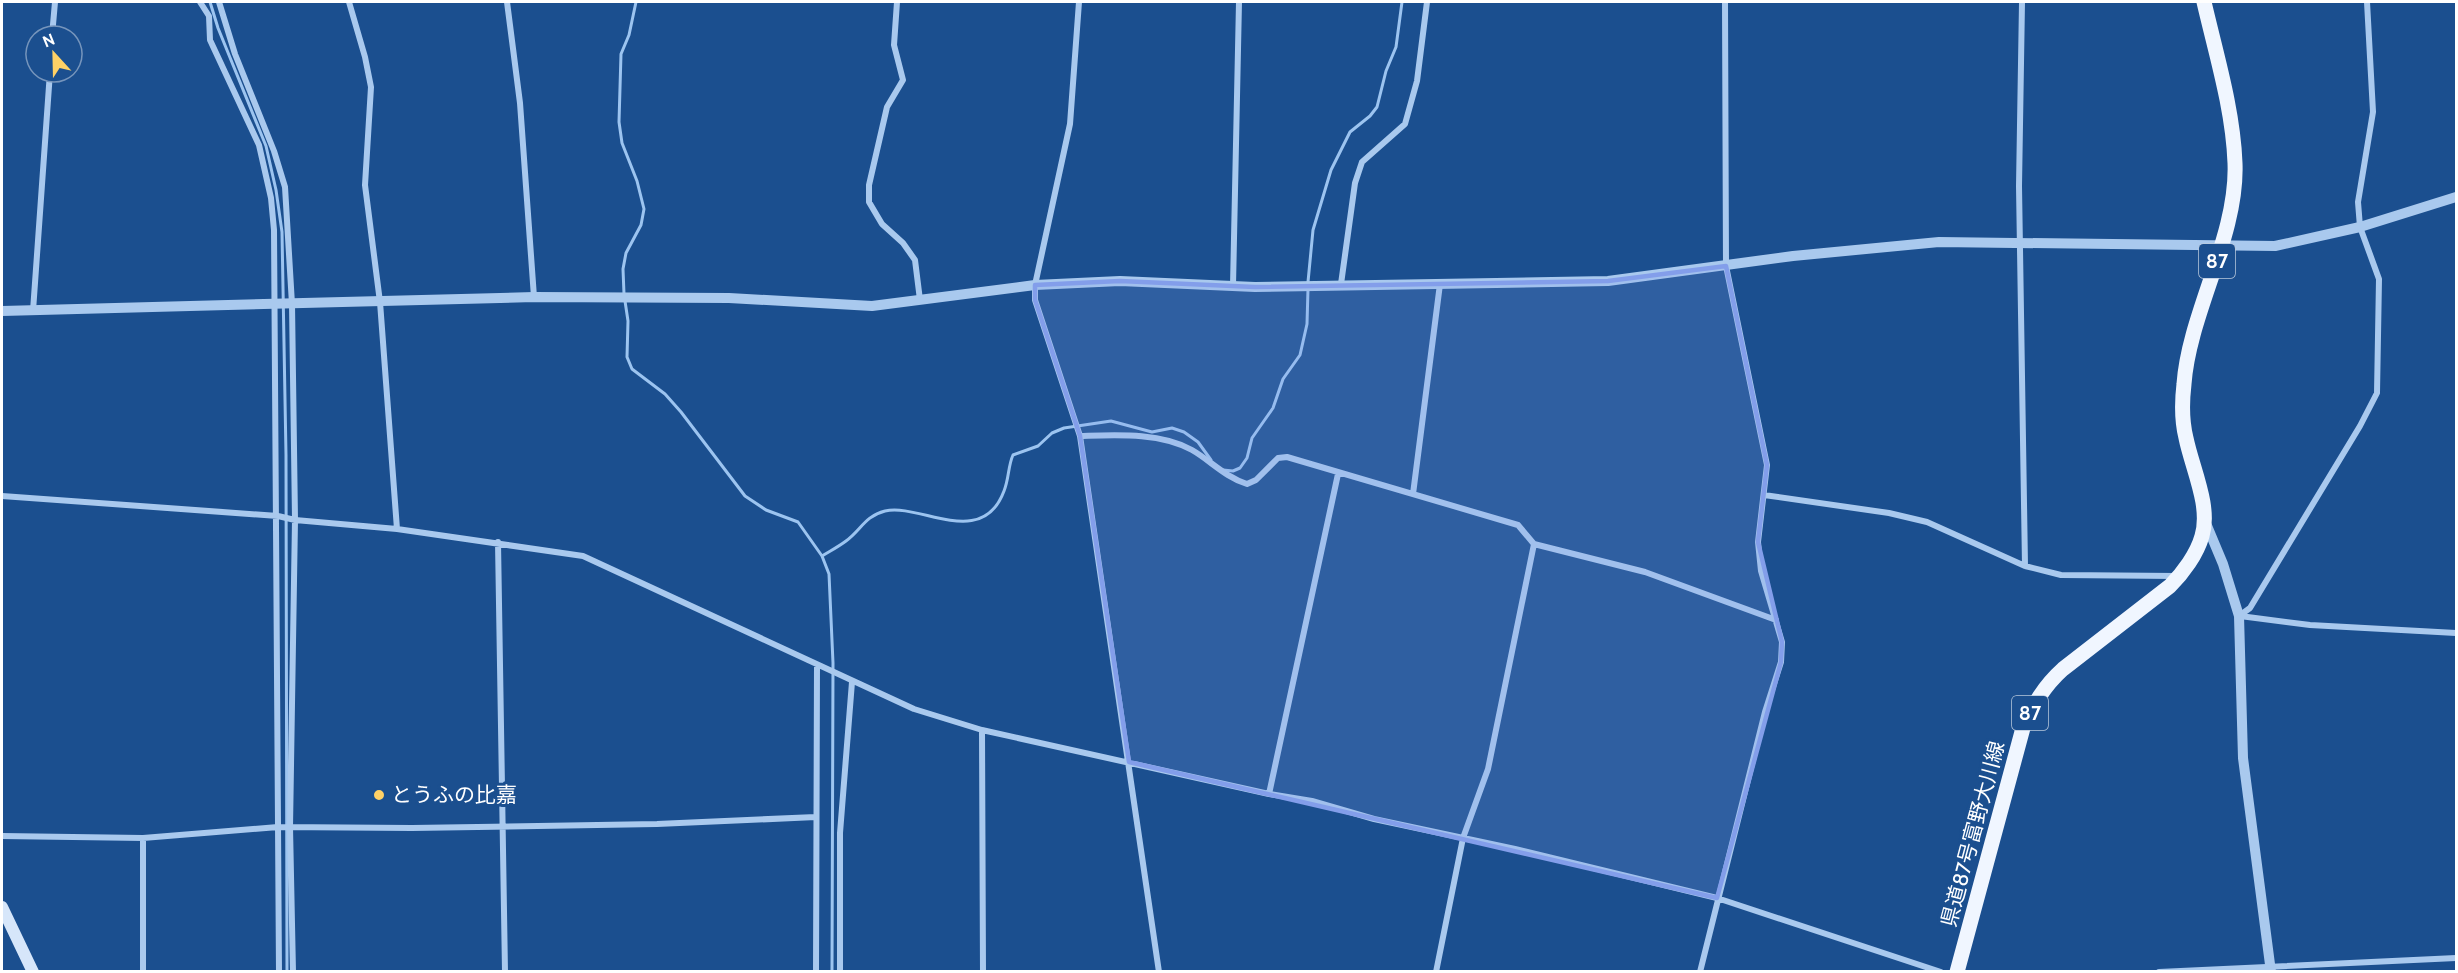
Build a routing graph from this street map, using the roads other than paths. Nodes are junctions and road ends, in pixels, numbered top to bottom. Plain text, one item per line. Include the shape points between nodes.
1 (55, 2) edge
2 (200, 2) edge
3 (219, 2) edge
4 (349, 2) edge
5 (507, 2) edge
6 (897, 2) edge
7 (1078, 2) edge
8 (1239, 2) edge
9 (1427, 2) edge
10 (1725, 2) edge
11 (2022, 2) edge
12 (2204, 2) edge
13 (2367, 2) edge
14 (53, 24) edge
15 (49, 84) edge
16 (2457, 197) edge
17 (2360, 227) junction
18 (2020, 243) junction
19 (2222, 246) junction
20 (1726, 266) junction
21 (1440, 282) junction
22 (1341, 284) junction
23 (1035, 285) junction
24 (1233, 286) junction
25 (534, 297) junction
26 (920, 300) junction
27 (380, 302) junction
28 (276, 303) junction
29 (292, 304) junction
30 (2, 311) edge
31 (33, 311) junction
32 (1080, 436) junction
33 (1338, 474) junction
34 (1413, 494) junction
35 (1764, 495) junction
36 (2, 496) edge
37 (278, 516) junction
38 (2204, 518) junction
39 (295, 520) junction
40 (397, 528) junction
41 (498, 542) junction
42 (1534, 544) junction
43 (2025, 566) junction
44 (2180, 576) junction
45 (2239, 616) junction
46 (1776, 620) junction
47 (2457, 633) edge
48 (817, 665) junction
49 (852, 682) junction
50 (982, 730) junction
51 (1129, 762) junction
52 (1269, 794) junction
53 (816, 817) junction
54 (278, 826) junction
55 (504, 826) junction
56 (290, 827) junction
57 (2, 836) edge
58 (143, 838) junction
59 (1463, 838) junction
60 (1717, 898) junction
61 (2, 907) edge
62 (2457, 958) edge
63 (2271, 968) edge
64 (33, 972) edge
65 (143, 972) edge
66 (279, 972) edge
67 (292, 972) edge
68 (505, 972) edge
69 (816, 972) edge
70 (840, 972) edge
71 (984, 972) edge
72 (1159, 972) edge
73 (1436, 972) edge
74 (1700, 972) edge
75 (1941, 972) edge
76 (1957, 972) edge
77 (2159, 972) edge

1 - 14 street
2 - 28 street via 209,16 210,40 258,145 271,198
3 - 29 street via 285,187
4 - 27 street via 371,87 365,185
5 - 25 street via 520,103
6 - 26 street via 894,45 903,80 887,106 869,185 869,202 882,224 903,243 915,261
7 - 23 street via 1070,124
8 - 24 street
9 - 22 street via 1417,81 1405,124 1362,162 1355,183
10 - 20 street
11 - 18 street
12 - 19 main road, 県道87号富野大川線 / 87 via 2230,119 2235,164
13 - 17 street via 2373,112 2361,175
15 - 31 street
16 - 17 street
17 - 19 street via 2275,246
17 - 45 street via 2379,279 2377,393 2250,608
18 - 19 street
18 - 20 street via 1895,245
18 - 43 street
19 - 38 main road, 県道87号富野大川線 / 87 via 2184,383 2185,436
20 - 21 street via 1608,281
20 - 35 street via 1767,465
21 - 22 street
21 - 34 street
22 - 24 street
23 - 24 street via 1120,281
23 - 26 street
23 - 32 street via 1035,300
25 - 26 street via 729,298 872,306
25 - 27 street
27 - 29 street
27 - 40 street
28 - 29 street
28 - 31 street
28 - 37 street
29 - 39 street
30 - 31 street
32 - 33 street via 1167,440 1247,484 1278,458 1287,457
32 - 51 street
33 - 34 street
33 - 52 street
34 - 42 street via 1518,525
35 - 43 street via 1927,522
35 - 46 street via 1759,529 1761,571
36 - 37 street
37 - 39 street
37 - 54 street
38 - 44 main road, 県道87号富野大川線 / 87 via 2203,536
38 - 45 street
39 - 40 street
39 - 56 street
40 - 41 street
41 - 48 street via 583,556
41 - 55 street
42 - 46 street via 1645,572
42 - 59 street via 1488,769
43 - 44 street via 2061,575
44 - 76 main road, 県道87号富野大川線 / 87 via 2063,669 2039,696 2023,728
45 - 47 street via 2310,625
45 - 63 street via 2243,758
46 - 60 street via 1782,642 1780,662
48 - 49 street
48 - 53 street
49 - 50 street via 914,710
49 - 70 street via 840,833
50 - 51 street
50 - 71 street
51 - 52 street
51 - 72 street
52 - 59 street
53 - 55 street
53 - 69 street
54 - 56 street
54 - 58 street
54 - 66 street
55 - 56 street
55 - 68 street
56 - 67 street
57 - 58 street
58 - 65 street
59 - 60 street
59 - 73 street
60 - 74 street
60 - 75 street
61 - 64 main road
62 - 63 street
63 - 77 street

